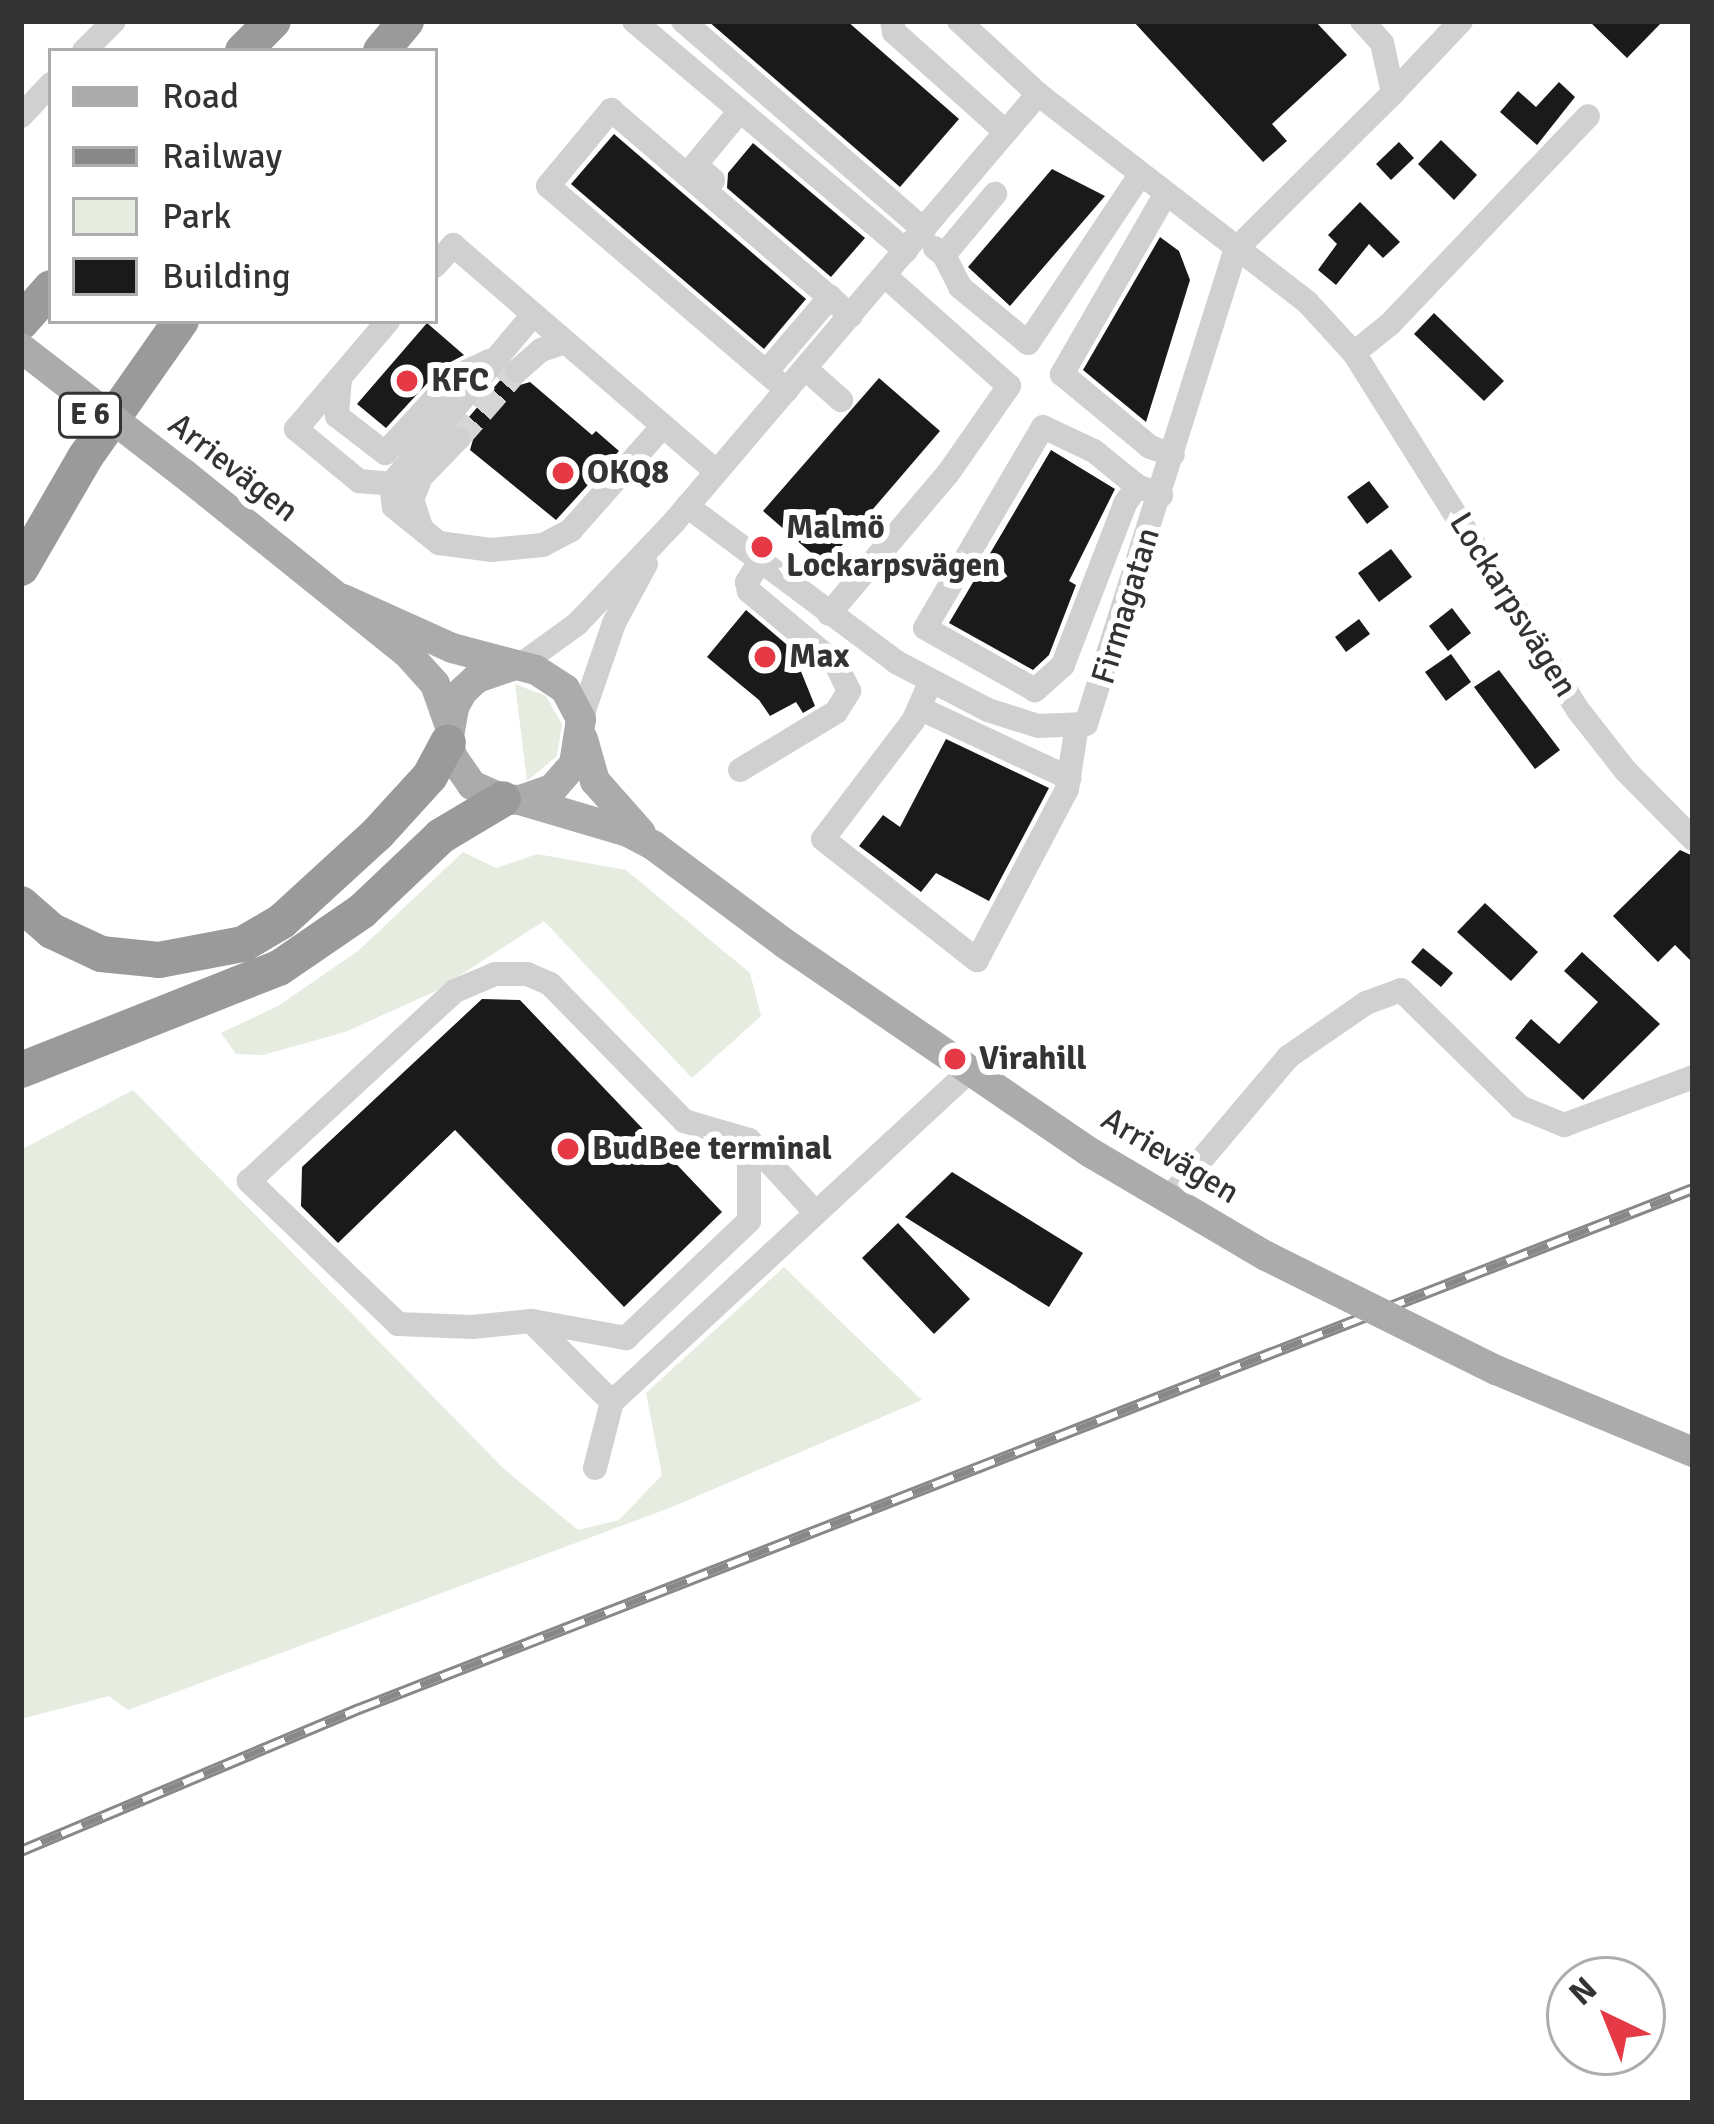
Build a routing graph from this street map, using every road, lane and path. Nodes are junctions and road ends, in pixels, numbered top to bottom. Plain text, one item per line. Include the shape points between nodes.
1 (113, 21) edge
2 (273, 21) edge
3 (286, 21) edge
4 (408, 21) edge
5 (634, 21) edge
6 (683, 21) edge
7 (892, 21) edge
8 (958, 21) edge
9 (1363, 21) edge
10 (1461, 21) edge
11 (87, 48) edge
12 (246, 48) edge
13 (263, 48) edge
14 (387, 48) edge
15 (48, 87) edge
16 (1038, 94) junction
17 (1393, 94) junction
18 (740, 111) junction
19 (21, 116) edge
20 (1588, 116) dead end
21 (1006, 132) junction
22 (1140, 175) junction
23 (995, 194) dead end
24 (1165, 195) junction
25 (917, 239) junction
26 (1236, 249) junction
27 (944, 255) junction
28 (48, 260) edge
29 (438, 262) edge
30 (885, 276) junction
31 (21, 290) edge
32 (48, 291) edge
33 (830, 297) junction
34 (856, 310) junction
35 (533, 315) junction
36 (21, 322) edge
37 (158, 324) edge
38 (179, 324) edge
39 (385, 324) edge
40 (566, 342) junction
41 (21, 348) edge
42 (1354, 353) junction
43 (507, 365) junction
44 (806, 369) junction
45 (766, 372) junction
46 (340, 377) junction
47 (787, 390) junction
48 (841, 400) dead end
49 (663, 426) junction
50 (458, 439) tunnel mouth
51 (1173, 455) junction
52 (716, 472) junction
53 (391, 484) junction
54 (1149, 490) junction
55 (21, 509) edge
56 (681, 514) junction
57 (422, 530) junction
58 (760, 561) junction
59 (21, 568) edge
60 (343, 599) junction
61 (829, 614) junction
62 (926, 628) junction
63 (896, 662) junction
64 (516, 666) junction
65 (931, 681) junction
66 (919, 708) junction
67 (581, 725) junction
68 (1077, 725) junction
69 (448, 733) junction
70 (740, 770) dead end
71 (1069, 778) junction
72 (512, 800) junction
73 (1693, 839) edge
74 (654, 846) junction
75 (21, 904) edge
76 (21, 1070) edge
77 (970, 1070) junction
78 (1693, 1077) edge
79 (749, 1140) junction
80 (1169, 1198) junction
81 (816, 1213) junction
82 (531, 1321) junction
83 (612, 1402) junction
84 (1693, 1452) edge
85 (595, 1468) dead end

1 - 11 street
2 - 12 highway
3 - 13 highway
4 - 14 highway
5 - 18 street
6 - 25 street
7 - 21 street via 893,32
8 - 16 street, Lockarpsvägen
9 - 17 street via 1382,43
10 - 17 street
15 - 19 street
16 - 21 street
16 - 22 street, Lockarpsvägen
17 - 26 street
18 - 25 street
18 - 34 street via 695,165
20 - 42 street
21 - 25 street
22 - 24 street, Lockarpsvägen
22 - 27 street via 1028,343 960,287
23 - 27 street
24 - 26 street, Lockarpsvägen
24 - 51 street via 1062,374 1150,447
25 - 27 street
25 - 30 street
26 - 42 street, Lockarpsvägen via 1308,303
26 - 51 street, Firmagatan
28 - 31 highway
29 - 35 street via 453,245
30 - 34 street
30 - 61 street via 1009,386 949,472
32 - 36 highway
33 - 34 street
33 - 45 street
33 - 45 street via 611,110 548,186
34 - 44 street
35 - 40 street
35 - 43 street
37 - 55 highway, E 6
38 - 59 highway via 86,456
39 - 46 street
40 - 43 street
40 - 49 street
41 - 60 main road, Arrievägen, bridge
42 - 73 street, Lockarpsvägen via 1578,710
43 - 46 street via 454,377 385,453 337,416
43 - 53 street
44 - 47 street
44 - 48 street
45 - 47 street
46 - 53 street via 296,429 359,482
47 - 52 street
49 - 52 street
49 - 57 street via 571,530 543,545 491,550 439,543
50 - 57 street via 421,476 412,500
51 - 54 street, Firmagatan
52 - 56 street
53 - 57 street via 394,507
54 - 62 street via 1043,428
54 - 62 street via 1125,504 1063,665 1035,690
54 - 68 street, Firmagatan via 1100,693 1086,724
56 - 58 street, Firmagatan
56 - 64 street via 586,615
56 - 67 street via 614,623
58 - 61 street, Firmagatan
58 - 70 street via 749,591 836,664 849,691 836,712
60 - 64 main road, Arrievägen via 437,642
60 - 69 main road, Arrievägen via 427,674 442,696
61 - 63 street, Firmagatan
62 - 63 street
63 - 65 street, Firmagatan
64 - 67 main road via 552,677
64 - 69 main road via 463,691
65 - 66 street
65 - 68 street, Firmagatan via 1038,726
66 - 71 street
66 - 71 street via 823,838 977,960
67 - 72 main road via 565,778 537,797
67 - 74 main road, Arrievägen via 601,789
68 - 71 street
69 - 72 main road via 461,773 487,794
69 - 75 highway via 430,776 378,833 281,921 243,944 159,960 100,954 52,931
72 - 74 main road, Arrievägen
72 - 76 highway via 441,836 362,911 279,968
74 - 77 main road, Arrievägen
77 - 80 main road, Arrievägen
77 - 81 street
78 - 80 street via 1564,1125 1520,1107 1400,990 1366,1003 1288,1058
79 - 81 street
79 - 82 street via 749,1221 626,1338
79 - 82 street via 684,1121 550,983 495,974 455,991 249,1181 398,1324
80 - 84 main road, Arrievägen, bridge via 1266,1256 1496,1370
81 - 83 street
82 - 83 street
83 - 85 street

